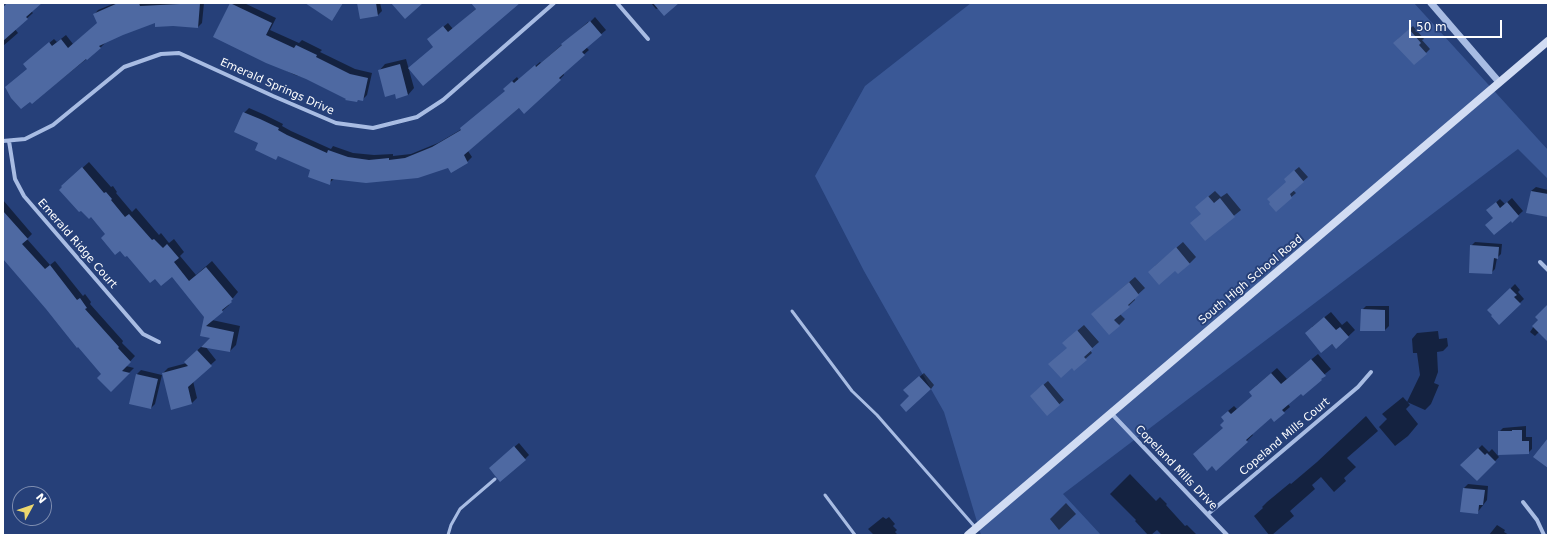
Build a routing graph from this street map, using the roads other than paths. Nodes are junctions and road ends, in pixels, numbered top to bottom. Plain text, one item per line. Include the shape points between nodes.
1 (554, 3) edge
2 (617, 3) edge
3 (1431, 3) edge
4 (648, 39) dead end
5 (1548, 41) edge
6 (1499, 82) junction
7 (3, 141) edge
8 (9, 141) junction
9 (1540, 262) dead end
10 (1548, 270) edge
11 (792, 311) dead end
12 (159, 342) dead end
13 (1372, 372) dead end
14 (1111, 413) junction
15 (495, 479) dead end
16 (825, 495) dead end
17 (1523, 502) dead end
18 (1208, 514) junction
19 (977, 528) junction
20 (448, 535) edge
21 (855, 535) edge
22 (968, 535) edge
23 (1227, 535) edge
24 (1544, 535) edge

1 - 8 street, Emerald Springs Drive via 443,100 417,117 373,128 336,123 179,53 161,54 124,67 53,125 25,140
2 - 4 street
3 - 6 street
5 - 6 main road, South High School Road
6 - 14 main road, South High School Road
7 - 8 street, Emerald Springs Drive
8 - 12 street, Emerald Ridge Court via 15,179 24,196 143,334
9 - 10 street
11 - 19 lane via 852,391 877,415
13 - 18 street, Copeland Mills Court via 1362,384
14 - 18 street, Copeland Mills Drive
14 - 19 main road, South High School Road
15 - 20 lane via 460,510
16 - 21 lane
17 - 24 street
18 - 23 street, Copeland Mills Drive
19 - 22 main road, South High School Road

